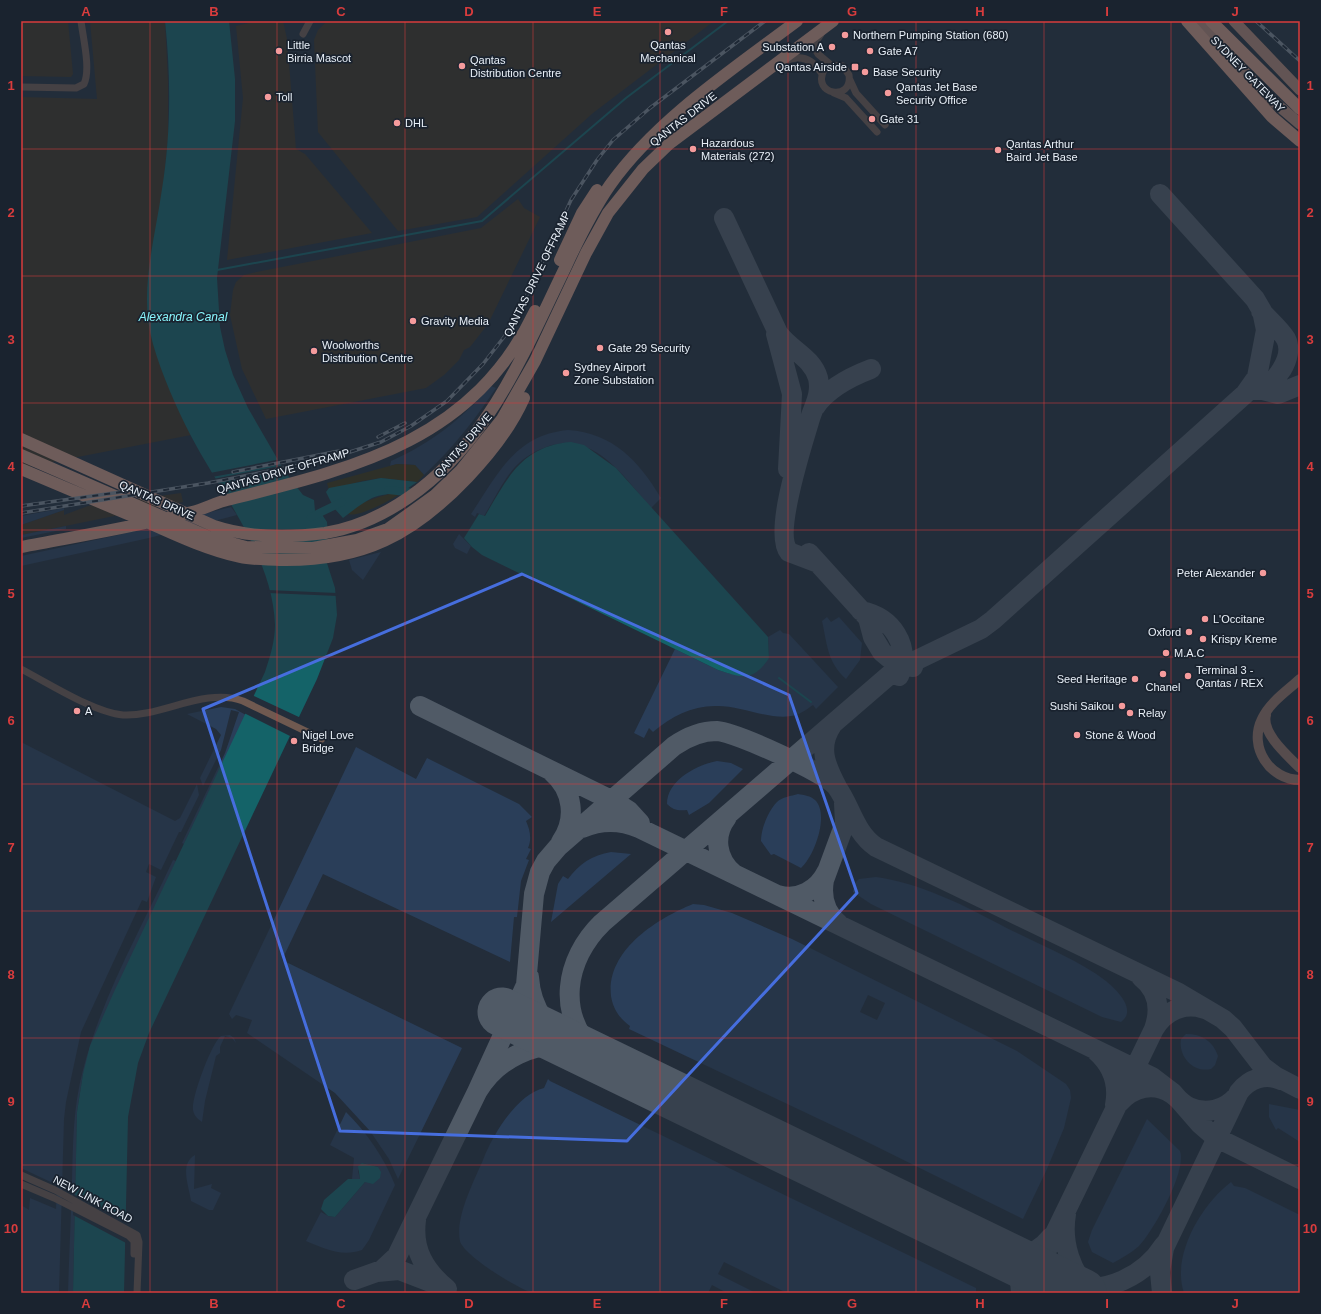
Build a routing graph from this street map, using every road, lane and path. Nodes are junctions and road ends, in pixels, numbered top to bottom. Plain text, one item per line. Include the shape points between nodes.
1 (82, 21) edge
2 (310, 21) edge
3 (797, 21) edge
4 (833, 21) edge
5 (1187, 21) edge
6 (1197, 21) edge
7 (1212, 21) edge
8 (1234, 21) edge
9 (303, 34) dead end
10 (831, 65) junction
11 (767, 71) junction
12 (822, 74) junction
13 (850, 79) junction
14 (21, 87) edge
15 (1300, 90) edge
16 (834, 93) junction
17 (1300, 110) edge
18 (678, 115) junction
19 (1300, 124) edge
20 (1300, 140) edge
21 (21, 439) edge
22 (21, 455) edge
23 (474, 455) junction
24 (21, 469) edge
25 (21, 547) edge
26 (21, 669) edge
27 (1300, 674) edge
28 (1300, 679) edge
29 (322, 738) dead end
30 (1300, 768) edge
31 (1300, 780) edge
32 (21, 1175) edge
33 (21, 1184) edge
34 (127, 1232) junction
35 (137, 1293) edge

1 - 14 street via 86,58 84,84 76,88
2 - 9 street
3 - 18 highway, QANTAS DRIVE via 714,84
4 - 10 street via 817,40 816,49
4 - 11 highway, QANTAS DRIVE
5 - 20 highway via 1272,117
6 - 19 main road, SYDNEY GATEWAY via 1266,95
7 - 17 highway
8 - 15 main road
10 - 12 street
10 - 13 street via 843,66 848,71
11 - 12 street via 789,60 802,57 816,64
11 - 23 highway, QANTAS DRIVE via 669,144 642,169 608,213 586,252 519,391 502,419
12 - 16 street via 823,85
13 - 16 street via 846,88
13 - 16 street via 856,93 883,123 875,130 846,98
18 - 23 highway, QANTAS DRIVE via 636,152 600,199 501,396 483,424
18 - 25 highway, QANTAS DRIVE OFFRAMP via 619,160 582,213 532,319 516,346 489,382 462,407 434,426 362,462 312,479 224,501 193,512
21 - 23 highway, QANTAS DRIVE via 214,526 231,532 271,536 302,536 333,531 373,519 396,507 431,480
22 - 23 highway, QANTAS DRIVE via 209,537 246,547 271,549 313,548 373,535 388,528 434,496
23 - 24 highway via 448,499 393,538 337,556 297,560 256,559 224,553 192,542
26 - 29 street via 96,708 113,714 132,714 218,697 233,698
27 - 30 street via 1280,692 1268,709 1265,726
28 - 31 street via 1265,713 1259,726 1258,737 1261,755 1270,768 1285,779
32 - 34 street, NEW LINK ROAD via 55,1190
33 - 34 street, NEW LINK ROAD
34 - 35 street, NEW LINK ROAD via 134,1241

